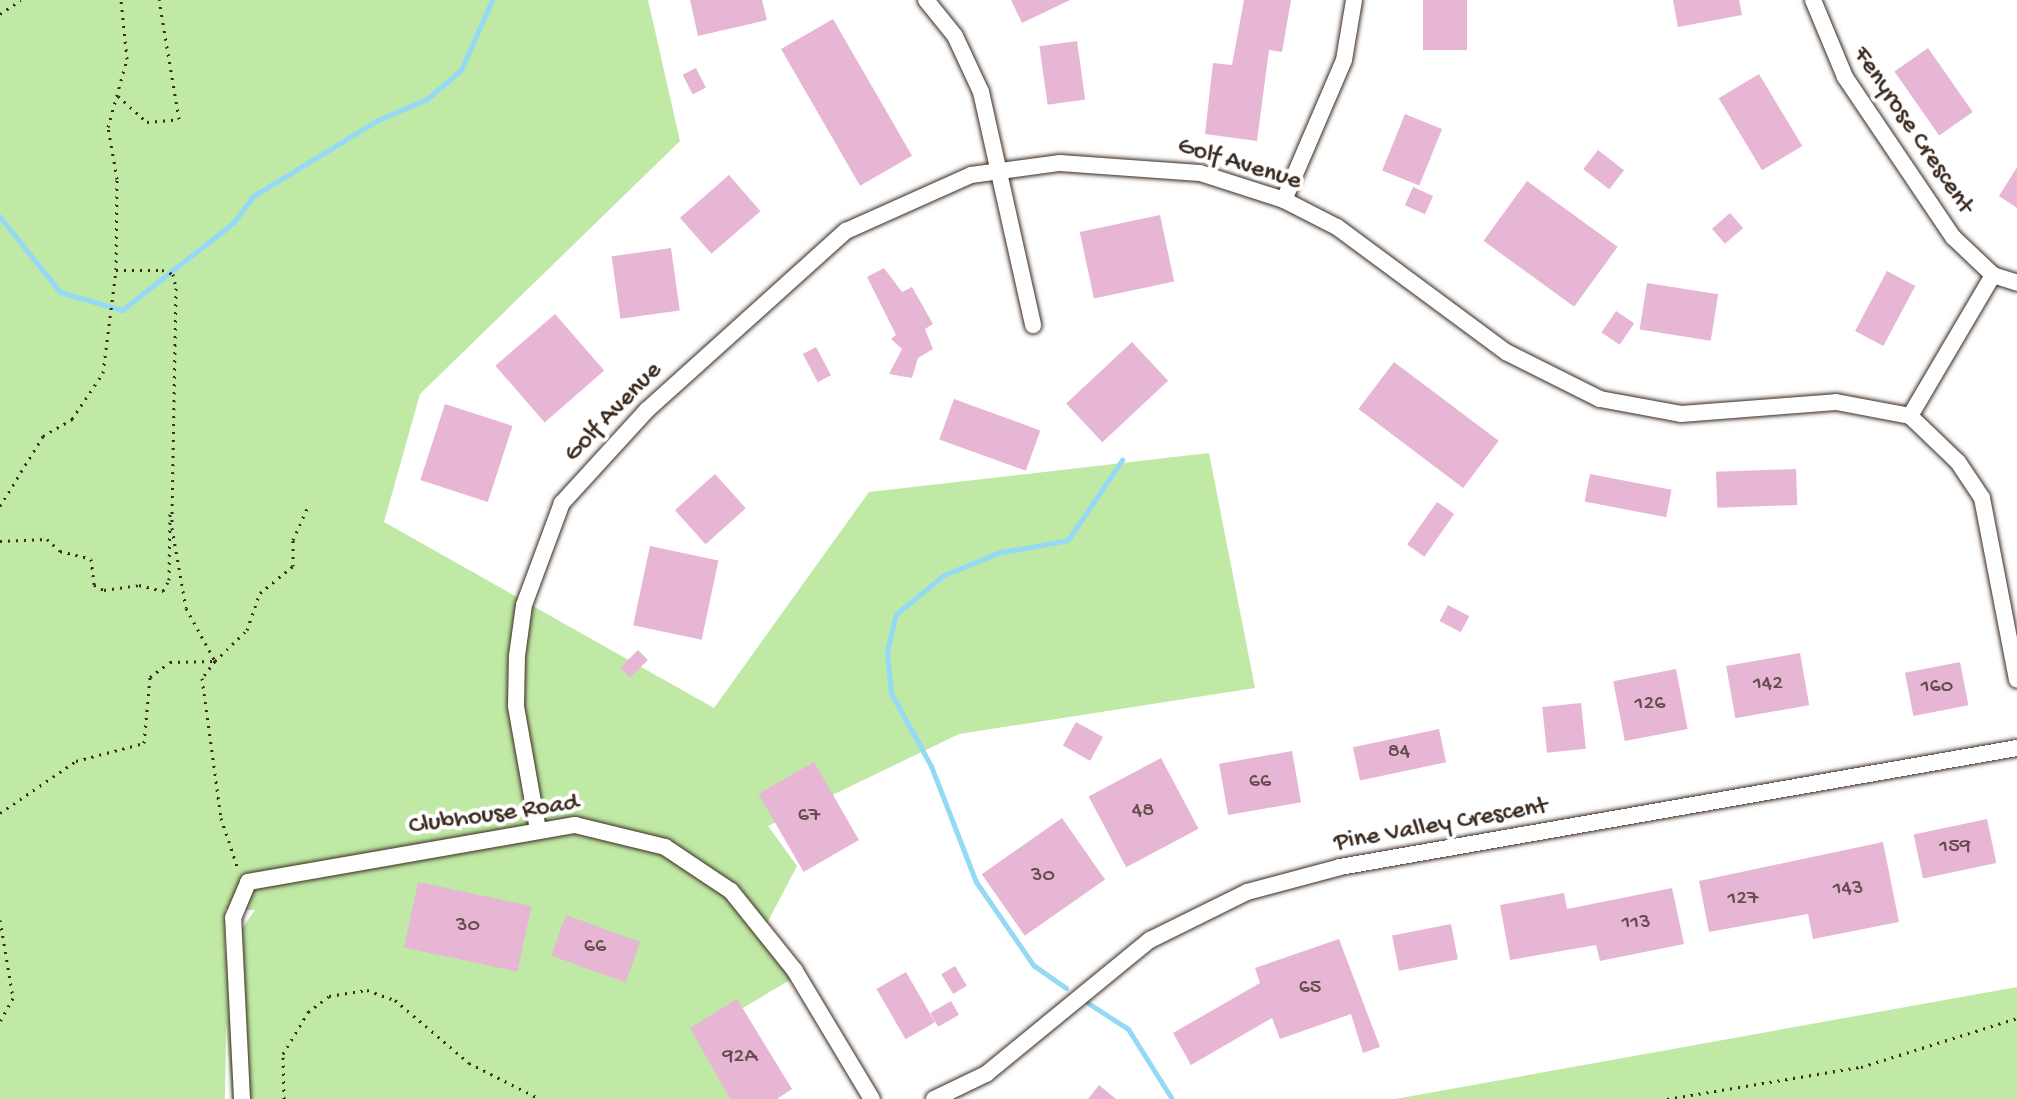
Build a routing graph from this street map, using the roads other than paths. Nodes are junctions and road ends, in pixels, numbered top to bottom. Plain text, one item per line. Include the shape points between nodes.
1 (926, 0) edge
2 (1354, 0) edge
3 (1813, 0) edge
4 (995, 171) junction
5 (1284, 200) junction
6 (1993, 275) junction
7 (2017, 283) edge
8 (1033, 325) dead end
9 (1910, 416) junction
10 (2017, 680) edge
11 (2017, 748) edge
12 (538, 830) junction
13 (242, 1099) edge
14 (872, 1099) edge
15 (934, 1099) edge

1 - 4 street via 955,36 981,92
2 - 5 street via 1344,60
3 - 6 street, Fenyrose Crescent via 1845,77 1953,237
4 - 5 street, Golf Avenue via 1142,163
4 - 8 street
4 - 12 street, Golf Avenue via 846,231 647,410 562,503 524,605 517,656 516,706
5 - 9 street, Golf Avenue via 1350,236 1506,352 1600,399 1681,414 1836,402
6 - 7 street, Fenyrose Crescent
6 - 9 street
9 - 10 street via 1958,462 1982,498
11 - 15 street, Pine Valley Crescent via 1340,867 1247,892 1150,940 986,1074
12 - 13 street, Clubhouse Road via 255,879 241,889 233,918
12 - 14 street, Clubhouse Road via 575,825 628,833 692,862 731,891 795,971

